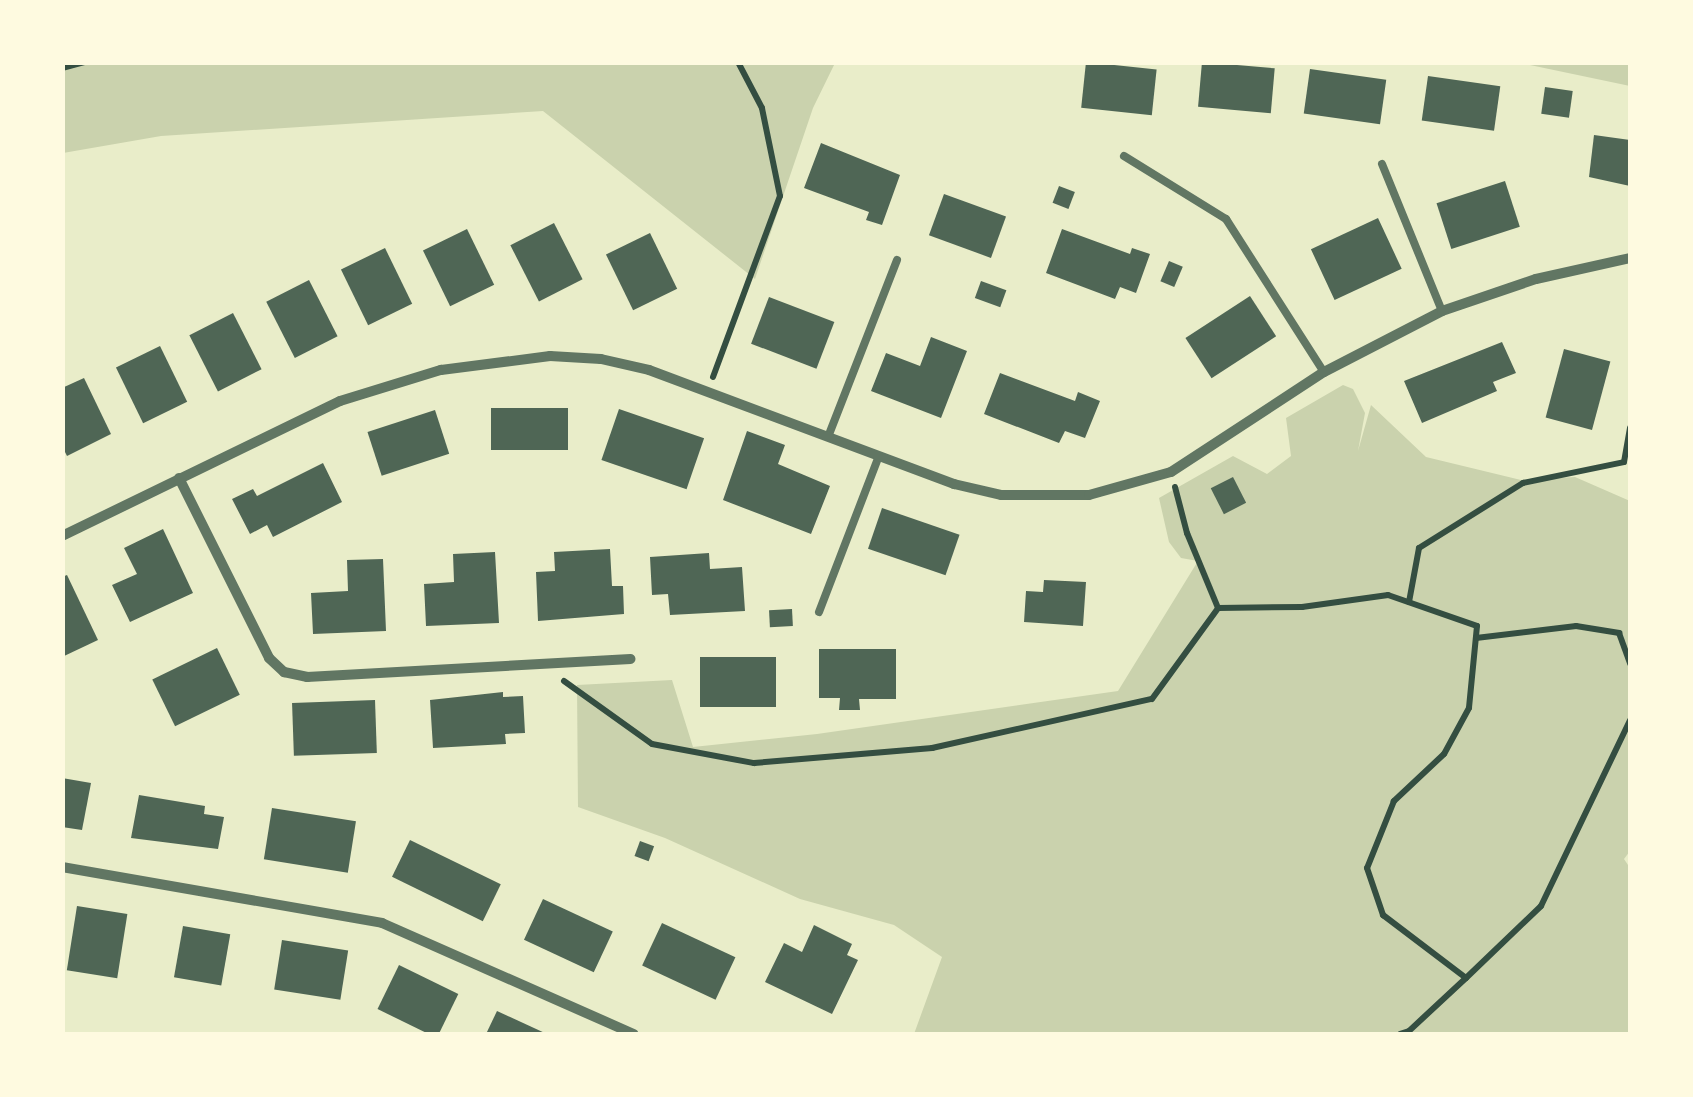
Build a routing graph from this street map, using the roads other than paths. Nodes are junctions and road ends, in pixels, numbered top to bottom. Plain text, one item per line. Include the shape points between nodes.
1 (1124, 156) dead end
2 (1382, 164) dead end
3 (1630, 258) edge
4 (897, 260) dead end
5 (1442, 311) junction
6 (1324, 372) junction
7 (828, 437) junction
8 (878, 456) junction
9 (179, 478) junction
10 (62, 536) edge
11 (818, 612) dead end
12 (631, 660) dead end
13 (62, 867) edge
14 (634, 1034) edge

1 - 6 lane via 1226,219
2 - 5 lane
3 - 5 street
4 - 7 lane
5 - 6 street
6 - 8 street via 1171,472 1089,496 1001,495
7 - 8 street
7 - 9 street via 601,359 498,360 340,401
8 - 11 lane
9 - 10 street
9 - 12 street via 269,658 284,672 307,677
13 - 14 street via 382,923

